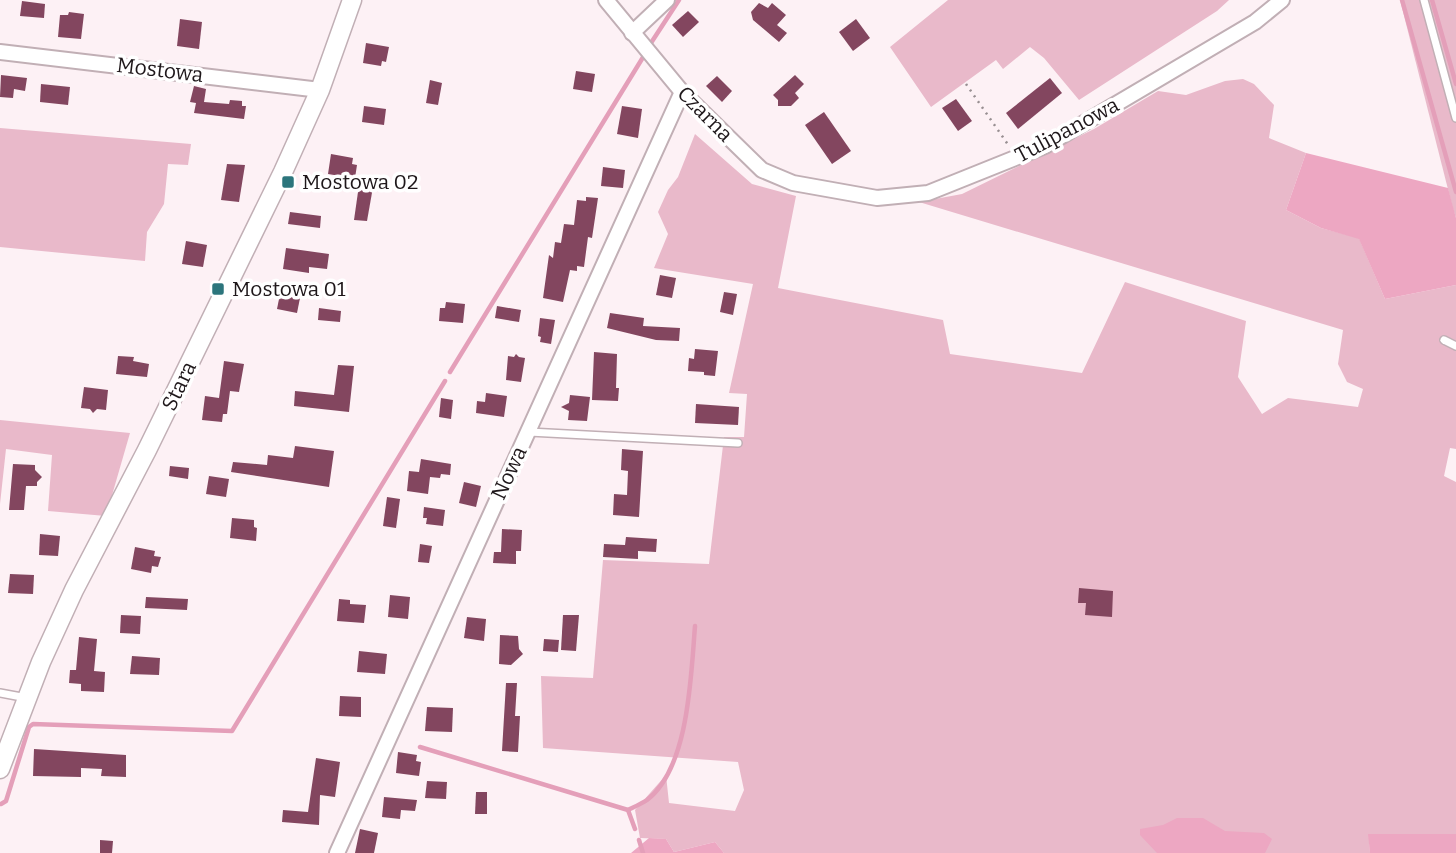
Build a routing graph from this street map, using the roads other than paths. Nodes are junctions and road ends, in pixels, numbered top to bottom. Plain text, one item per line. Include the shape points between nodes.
1 (352, 0) edge
2 (607, 0) edge
3 (667, 0) edge
4 (1282, 0) edge
5 (1424, 0) edge
6 (632, 33) junction
7 (0, 52) edge
8 (320, 90) junction
9 (681, 92) junction
10 (1456, 118) edge
11 (829, 191) joint
12 (1444, 340) dead end
13 (1456, 346) edge
14 (528, 432) junction
15 (738, 443) dead end
16 (0, 693) edge
17 (27, 698) junction
18 (0, 769) edge
19 (337, 853) edge

1 - 8 street, Stara
2 - 6 street, Czarna
3 - 6 street
4 - 11 street, Tulipanowa via 1255,22 1017,158 928,194 877,198
5 - 10 lane
6 - 9 street, Czarna
7 - 8 street, Mostowa
8 - 17 street, Stara via 224,296 74,590
9 - 11 street, Czarna via 762,170
9 - 14 street, Nowa
12 - 13 lane
14 - 15 lane
14 - 19 street, Nowa
16 - 17 lane
17 - 18 street, Stara

